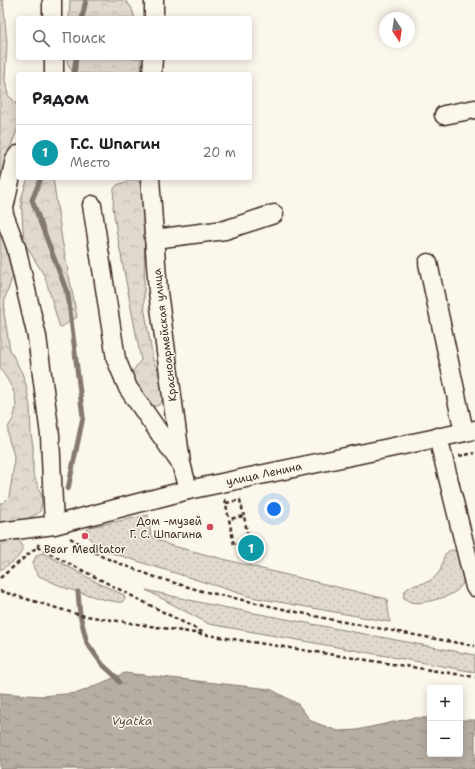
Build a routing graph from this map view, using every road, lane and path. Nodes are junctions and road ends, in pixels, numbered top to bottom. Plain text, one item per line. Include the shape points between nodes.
1 (52, 0) edge
2 (154, 0) edge
3 (52, 16) edge
4 (154, 16) edge
5 (54, 60) edge
6 (153, 60) edge
7 (54, 72) edge
8 (152, 72) edge
9 (475, 109) edge
10 (444, 115) dead end
11 (16, 158) edge
12 (150, 180) edge
13 (92, 205) dead end
14 (1, 211) edge
15 (274, 214) dead end
16 (154, 239) junction
17 (428, 263) dead end
18 (469, 431) edge
19 (438, 437) junction
20 (181, 463) junction
21 (222, 483) junction
22 (188, 490) junction
23 (226, 503) junction
24 (244, 516) junction
25 (229, 519) junction
26 (54, 525) junction
27 (0, 532) edge
28 (67, 537) dead end
29 (37, 547) junction
30 (0, 578) edge
31 (475, 587) edge
32 (0, 591) edge
33 (207, 635) junction
34 (475, 646) edge
35 (475, 677) edge

1 - 3 street
2 - 4 street
5 - 7 street
6 - 8 street
9 - 10 street
11 - 14 street
12 - 16 street, Красноармейская улица
13 - 20 street via 116,359 128,388
14 - 26 street via 16,247 37,337 50,435
15 - 16 street via 225,230
16 - 20 street, Красноармейская улица via 158,292
17 - 18 street
18 - 19 street, улица Ленина
19 - 21 street, улица Ленина
19 - 31 street
20 - 22 street, Красноармейская улица
21 - 22 street, улица Ленина
21 - 23 path
22 - 26 street, улица Ленина
23 - 24 path via 240,500
23 - 25 path
24 - 25 path
24 - 25 path via 249,543 234,545
26 - 27 street
26 - 29 path
28 - 34 path via 103,557 155,577 202,591 333,620
29 - 30 path
29 - 33 path
32 - 33 path via 80,616
33 - 35 path

